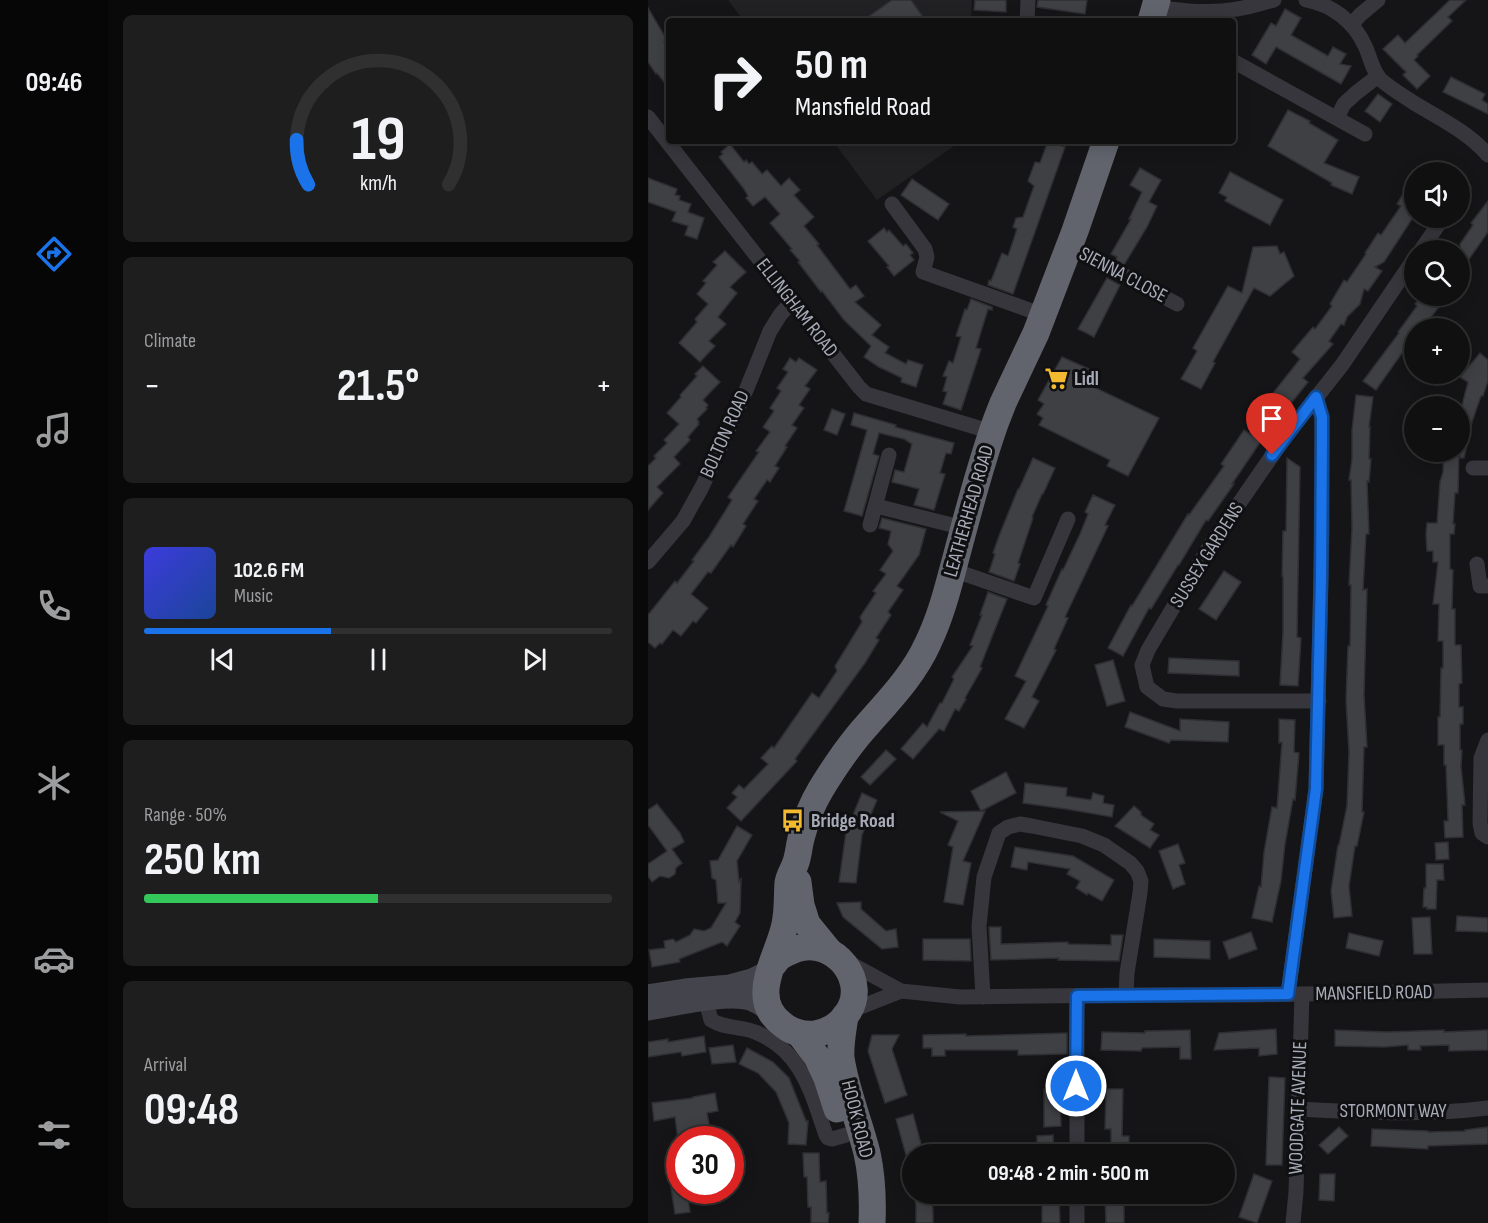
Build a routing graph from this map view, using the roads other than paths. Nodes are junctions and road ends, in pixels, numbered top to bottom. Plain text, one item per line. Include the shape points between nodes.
1 (1028, 0) edge
2 (1274, 0) edge
3 (1306, 0) edge
4 (1378, 0) edge
5 (1236, 5) edge
6 (1154, 9) edge
7 (1027, 18) edge
8 (1352, 24) junction
9 (1236, 63) edge
10 (1378, 76) junction
11 (648, 117) edge
12 (1342, 127) junction
13 (1365, 134) dead end
14 (666, 140) edge
15 (669, 144) edge
16 (1105, 144) edge
17 (1488, 155) edge
18 (892, 204) dead end
19 (1069, 246) junction
20 (1404, 274) edge
21 (792, 301) junction
22 (1177, 304) dead end
23 (1043, 315) junction
24 (1316, 397) junction
25 (992, 432) junction
26 (889, 455) dead end
27 (876, 506) junction
28 (1068, 519) dead end
29 (870, 525) dead end
30 (964, 528) junction
31 (649, 557) edge
32 (1477, 564) dead end
33 (953, 570) junction
34 (1488, 586) edge
35 (1319, 701) junction
36 (1488, 740) edge
37 (1488, 837) edge
38 (797, 860) junction
39 (833, 954) junction
40 (771, 969) junction
41 (1488, 990) edge
42 (901, 991) junction
43 (1295, 994) junction
44 (648, 995) edge
45 (1126, 995) junction
46 (1077, 996) junction
47 (983, 997) junction
48 (706, 1000) junction
49 (648, 1010) edge
50 (770, 1012) junction
51 (847, 1013) junction
52 (799, 1033) junction
53 (1488, 1108) edge
54 (1298, 1109) junction
55 (846, 1136) junction
56 (1077, 1144) edge
57 (1077, 1204) edge
58 (858, 1223) edge
59 (872, 1223) edge
60 (1077, 1223) edge
61 (1293, 1223) edge

1 - 7 street
2 - 5 street
3 - 8 street via 1331,8
4 - 8 street
5 - 6 street via 1190,12
8 - 10 street
9 - 12 street
10 - 12 street via 1344,104
10 - 17 street via 1399,94 1452,125
11 - 14 street, ELLINGHAM ROAD
12 - 13 street
15 - 21 street, ELLINGHAM ROAD
16 - 19 highway, LEATHERHEAD ROAD
18 - 23 street via 925,249 923,272
19 - 22 street, SIENNA CLOSE
19 - 23 highway, LEATHERHEAD ROAD
20 - 24 street, SUSSEX GARDENS
21 - 25 street, ELLINGHAM ROAD via 866,394
21 - 31 street, BOLTON ROAD via 770,331 702,487 683,521
23 - 25 highway, LEATHERHEAD ROAD
24 - 35 street, WOODGATE AVENUE via 1322,417
24 - 35 street, SUSSEX GARDENS via 1209,547 1142,665 1147,687 1163,699
25 - 30 highway, LEATHERHEAD ROAD
26 - 27 street
27 - 29 street
27 - 30 street
28 - 33 street via 1034,598
30 - 33 highway, LEATHERHEAD ROAD
32 - 34 street via 1480,586
33 - 38 highway, LEATHERHEAD ROAD via 928,645 908,678 857,737 825,782 809,811
35 - 43 street, WOODGATE AVENUE via 1316,789
36 - 37 street via 1481,758 1480,823 1482,833
38 - 39 highway via 807,924
38 - 40 highway via 789,880 785,924
39 - 40 highway via 804,946 780,957
39 - 42 street, MANSFIELD ROAD
39 - 51 highway via 853,981
40 - 44 street via 730,985
40 - 50 highway via 765,997
41 - 43 street, MANSFIELD ROAD
42 - 47 street, MANSFIELD ROAD
42 - 51 street, MANSFIELD ROAD
43 - 45 street, MANSFIELD ROAD
43 - 54 street, WOODGATE AVENUE
45 - 46 street, MANSFIELD ROAD
45 - 47 street via 1141,881 1137,871 1104,845 1082,836 1020,824 999,833 984,877 979,926
46 - 47 street, MANSFIELD ROAD
46 - 56 street
48 - 49 street
48 - 50 street via 751,1000
48 - 55 street via 711,1020 752,1030 786,1050 809,1086 828,1138
50 - 52 highway via 778,1022
51 - 52 highway via 832,1028 816,1034
51 - 59 highway, HOOK ROAD via 841,1057 867,1155 873,1195
52 - 55 highway, HOOK ROAD via 827,1078
53 - 54 street, STORMONT WAY via 1392,1113
54 - 61 street, WOODGATE AVENUE
55 - 58 highway, HOOK ROAD via 855,1169
57 - 60 street

